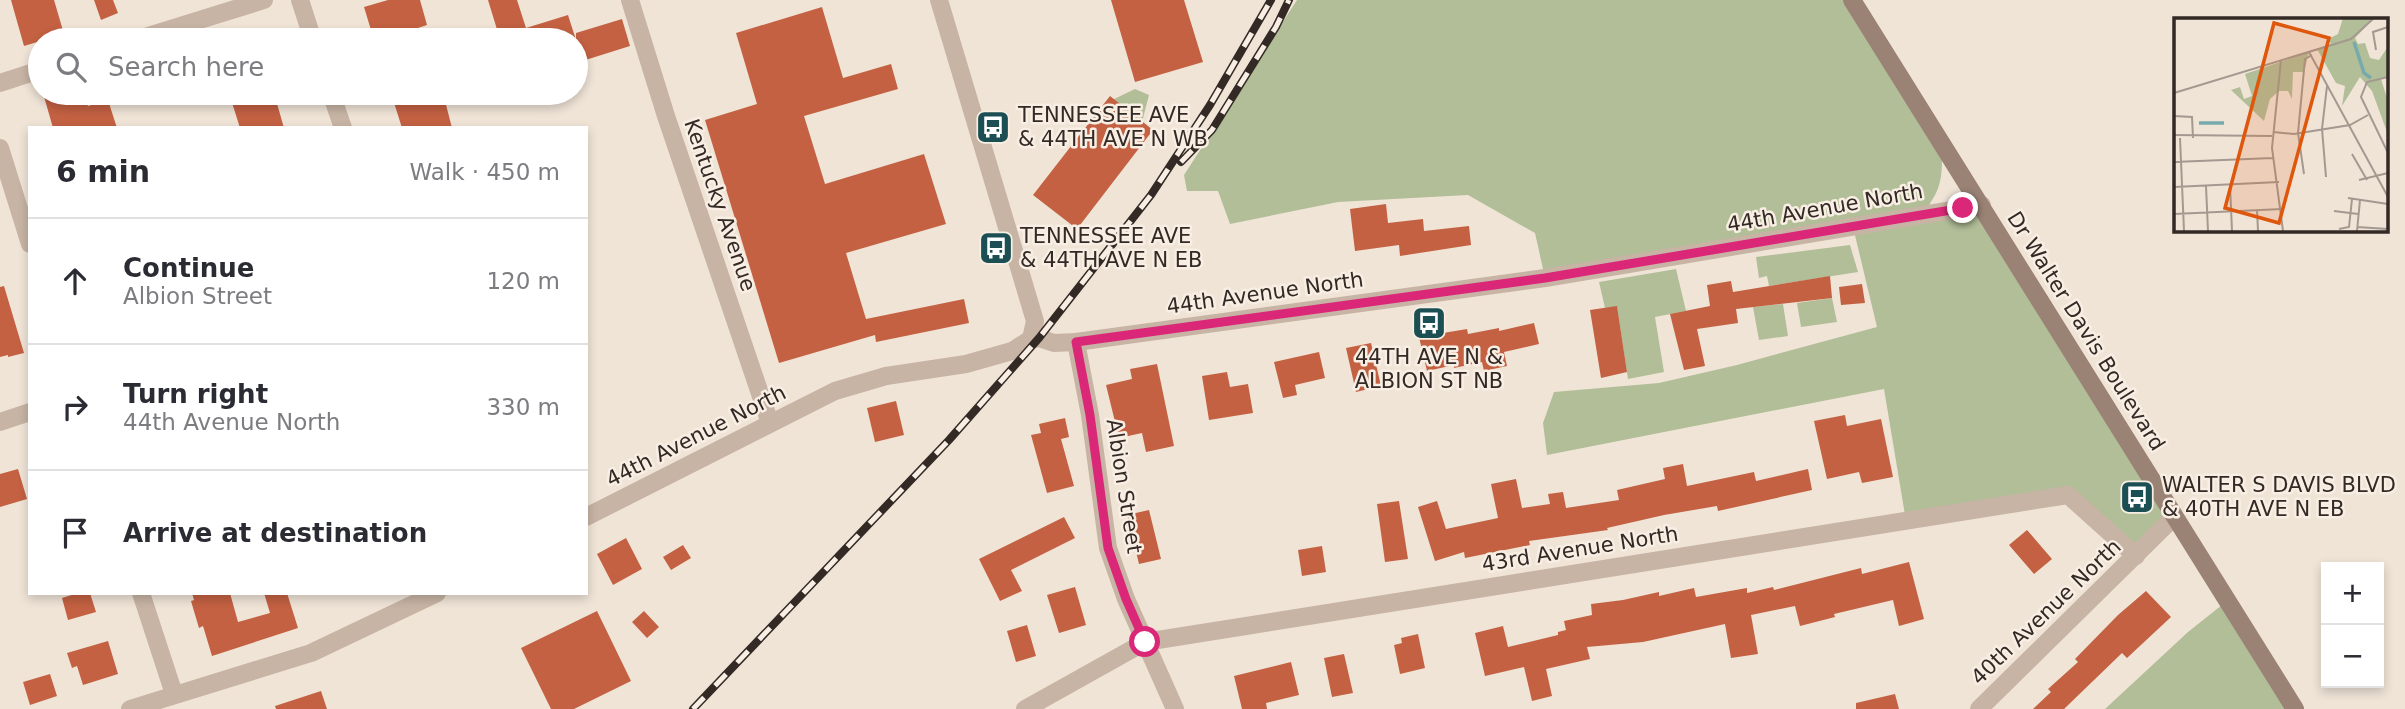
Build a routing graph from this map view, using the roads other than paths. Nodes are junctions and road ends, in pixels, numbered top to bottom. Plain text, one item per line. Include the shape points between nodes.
1 (264, 0) edge
2 (300, 0) edge
3 (630, 0) edge
4 (939, 0) edge
5 (1852, 0) edge
6 (174, 28) edge
7 (309, 28) edge
8 (28, 74) edge
9 (0, 83) edge
10 (335, 105) edge
11 (342, 126) edge
12 (0, 148) edge
13 (1982, 205) junction
14 (28, 238) edge
15 (1031, 340) junction
16 (1076, 342) junction
17 (28, 413) edge
18 (0, 422) edge
19 (770, 423) junction
20 (588, 516) edge
21 (2174, 517) junction
22 (2136, 556) junction
23 (142, 595) edge
24 (433, 595) edge
25 (1145, 642) junction
26 (174, 694) junction
27 (130, 709) edge
28 (1025, 709) edge
29 (1175, 709) edge
30 (1979, 709) edge
31 (2295, 709) edge

1 - 6 street
2 - 7 street
3 - 19 street, Kentucky Avenue
4 - 15 street via 1035,321
5 - 13 main road, Dr Walter Davis Boulevard
8 - 9 street
10 - 11 street
12 - 14 street
13 - 16 street, 44th Avenue North via 1545,278
13 - 21 main road, Dr Walter Davis Boulevard
15 - 16 street, 44th Avenue North
15 - 19 street, 44th Avenue North via 1012,351 966,364 886,376 835,391
16 - 25 street, Albion Street via 1108,548
17 - 18 street
19 - 20 street, 44th Avenue North
21 - 22 street, 40th Avenue North
21 - 31 main road, Dr Walter Davis Boulevard
22 - 25 street, 43rd Avenue North via 2068,495
22 - 30 street, 40th Avenue North
23 - 26 street
24 - 26 street via 311,653
25 - 28 street, 43rd Avenue North
25 - 29 street, Albion Street
26 - 27 street

